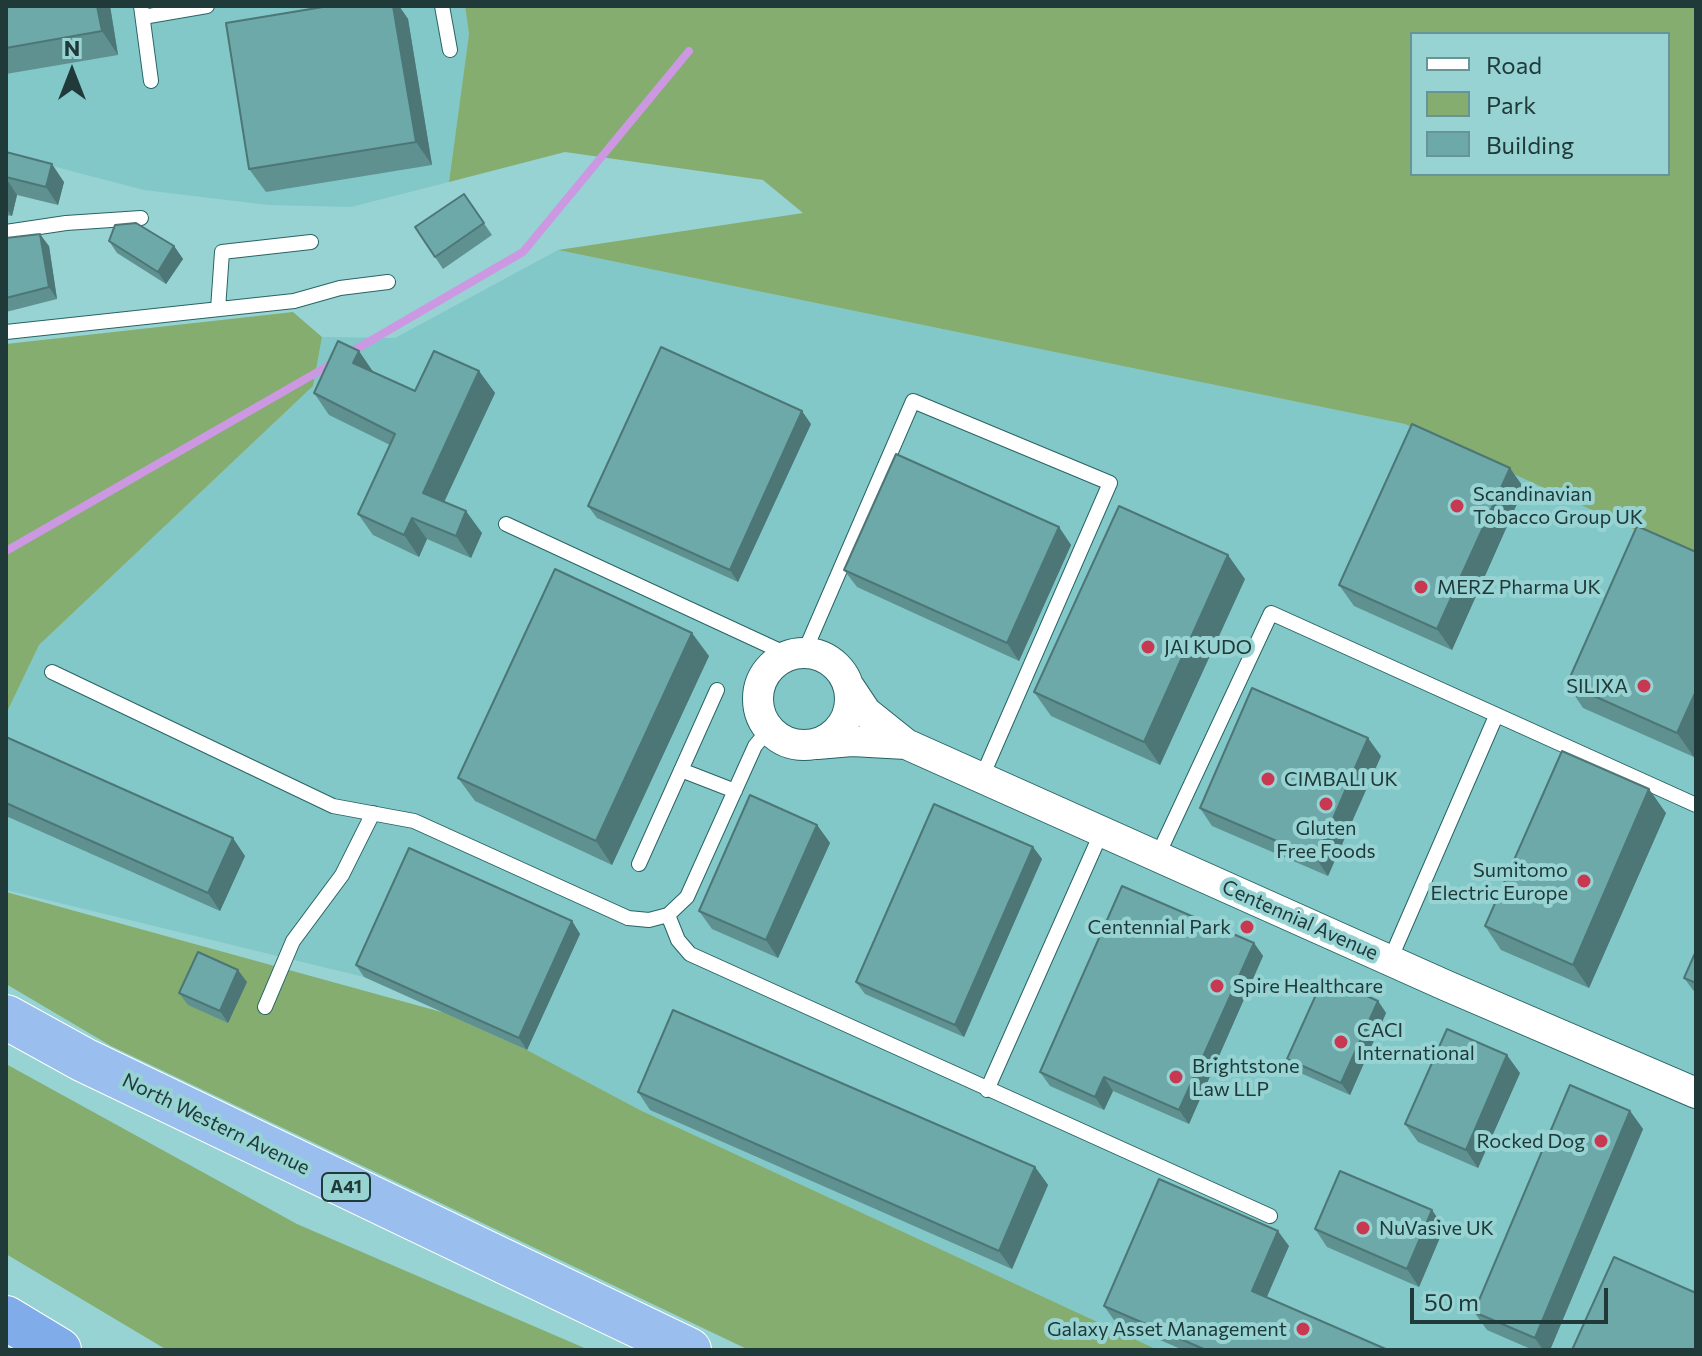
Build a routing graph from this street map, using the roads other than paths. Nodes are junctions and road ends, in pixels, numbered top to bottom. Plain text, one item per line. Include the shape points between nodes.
1 (207, 6) edge
2 (442, 6) edge
3 (142, 11) edge
4 (450, 50) dead end
5 (151, 81) dead end
6 (141, 218) dead end
7 (6, 232) edge
8 (311, 242) dead end
9 (388, 282) dead end
10 (218, 309) junction
11 (6, 332) edge
12 (506, 524) dead end
13 (797, 654) junction
14 (52, 672) dead end
15 (850, 688) junction
16 (717, 690) dead end
17 (1496, 716) junction
18 (769, 729) junction
19 (814, 744) junction
20 (906, 744) junction
21 (681, 770) junction
22 (981, 779) junction
23 (735, 791) junction
24 (1696, 805) edge
25 (373, 813) junction
26 (1102, 831) junction
27 (1157, 857) junction
28 (639, 864) dead end
29 (668, 915) junction
30 (1390, 960) junction
31 (265, 1007) dead end
32 (6, 1017) edge
33 (987, 1090) junction
34 (1696, 1093) edge
35 (1270, 1216) dead end
36 (6, 1318) edge
37 (59, 1350) edge
38 (689, 1350) edge

1 - 3 lane
2 - 4 lane
3 - 5 lane
6 - 7 lane
8 - 10 lane via 222,252
9 - 10 lane via 294,301
10 - 11 lane
12 - 13 lane
13 - 15 street via 833,662
13 - 18 street via 776,662 760,687 761,717
13 - 22 lane via 913,401 1110,483
14 - 25 lane via 333,806
15 - 19 street via 847,717 828,739
15 - 20 street via 866,712
16 - 21 lane
17 - 24 lane
17 - 27 lane via 1271,613
17 - 30 lane
18 - 19 street via 790,743
18 - 23 lane via 755,746
19 - 20 street
20 - 22 street, Centennial Avenue
21 - 23 lane
21 - 28 lane
22 - 26 street, Centennial Avenue
23 - 29 lane via 687,897
25 - 29 lane via 414,821 628,918
25 - 31 lane via 342,875 293,941
26 - 27 street, Centennial Avenue
26 - 33 lane
27 - 30 street, Centennial Avenue
29 - 33 lane via 690,954
30 - 34 street, Centennial Avenue
32 - 38 highway, North Western Avenue / A41 via 98,1067
33 - 35 lane
36 - 37 highway

